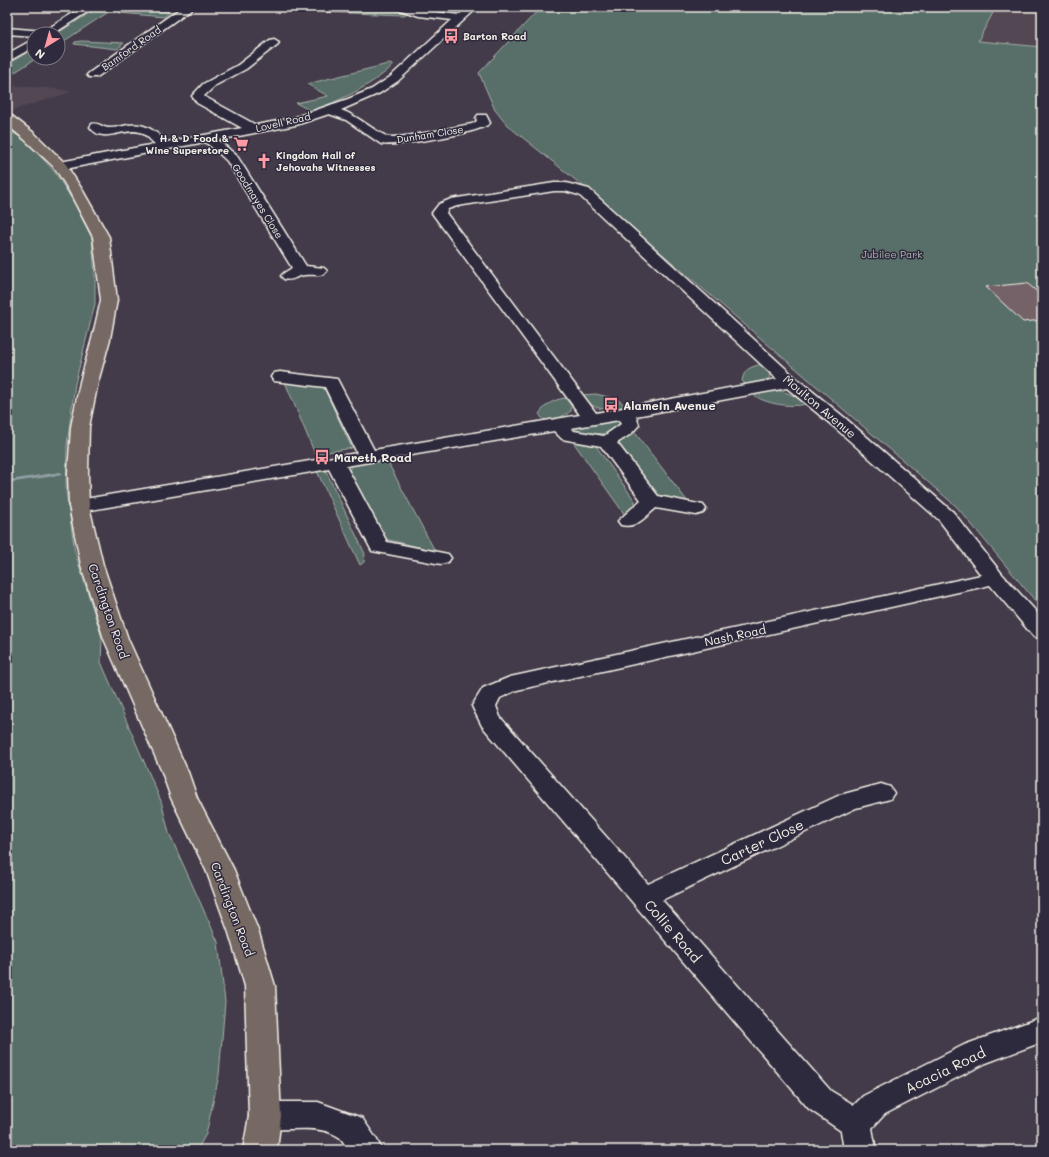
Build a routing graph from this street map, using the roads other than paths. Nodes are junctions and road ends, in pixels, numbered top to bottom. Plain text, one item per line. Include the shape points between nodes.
1 (90, 7) edge
2 (189, 7) edge
3 (402, 7) edge
4 (473, 7) edge
5 (461, 18) junction
6 (59, 26) edge
7 (7, 31) edge
8 (26, 32) edge
9 (287, 43) dead end
10 (26, 47) edge
11 (7, 59) edge
12 (93, 75) dead end
13 (330, 110) junction
14 (482, 118) dead end
15 (7, 119) edge
16 (96, 127) dead end
17 (254, 129) junction
18 (207, 138) junction
19 (164, 146) junction
20 (60, 166) junction
21 (320, 271) dead end
22 (280, 377) dead end
23 (790, 382) junction
24 (626, 413) junction
25 (591, 418) junction
26 (558, 424) junction
27 (607, 442) junction
28 (368, 458) junction
29 (335, 463) junction
30 (652, 501) junction
31 (79, 506) junction
32 (696, 509) dead end
33 (628, 521) dead end
34 (441, 558) dead end
35 (995, 578) junction
36 (1042, 632) edge
37 (484, 706) joint
38 (881, 793) dead end
39 (644, 897) junction
40 (1042, 1029) edge
41 (265, 1116) junction
42 (858, 1137) edge
43 (260, 1150) edge
44 (366, 1150) edge

1 - 6 street
2 - 12 street, Bamford Road
3 - 5 street via 418,13
4 - 5 street, Lovell Road
5 - 13 street, Lovell Road via 394,79 376,91
7 - 8 street
9 - 17 street via 270,41 242,67 209,85 198,96
10 - 11 street
13 - 14 street, Dunham Close via 350,117 385,141 475,127 484,123
13 - 17 street, Lovell Road via 296,121
15 - 20 main road, Cardington Road
16 - 19 street via 106,132 140,128
17 - 18 street, Lovell Road
18 - 19 street, Lovell Road
18 - 21 street, Goodmayes Close via 232,159 295,273
19 - 20 street, Lovell Road
20 - 31 main road, Cardington Road via 101,237 109,300 80,426
22 - 28 street via 331,383
23 - 24 street
23 - 25 street, Moulton Avenue via 584,192 554,187 445,205 440,209 440,213
23 - 35 street, Moulton Avenue via 946,516
24 - 25 street
24 - 27 street via 630,425
25 - 26 street
26 - 27 street via 568,435
26 - 28 street
27 - 30 street
28 - 29 street
29 - 31 street
29 - 34 street via 379,547
30 - 32 street
30 - 33 street
31 - 41 main road, Cardington Road via 92,565 116,639 184,798 220,870 244,933 260,986
35 - 36 street, Moulton Avenue
35 - 37 street, Nash Road via 510,684 491,693
37 - 39 street, Collie Road via 490,720
38 - 39 street, Carter Close via 849,801
39 - 42 street, Collie Road via 820,1100
40 - 42 street, Acacia Road via 975,1054 874,1105
41 - 43 main road, Cardington Road
41 - 44 street via 318,1116 351,1128

